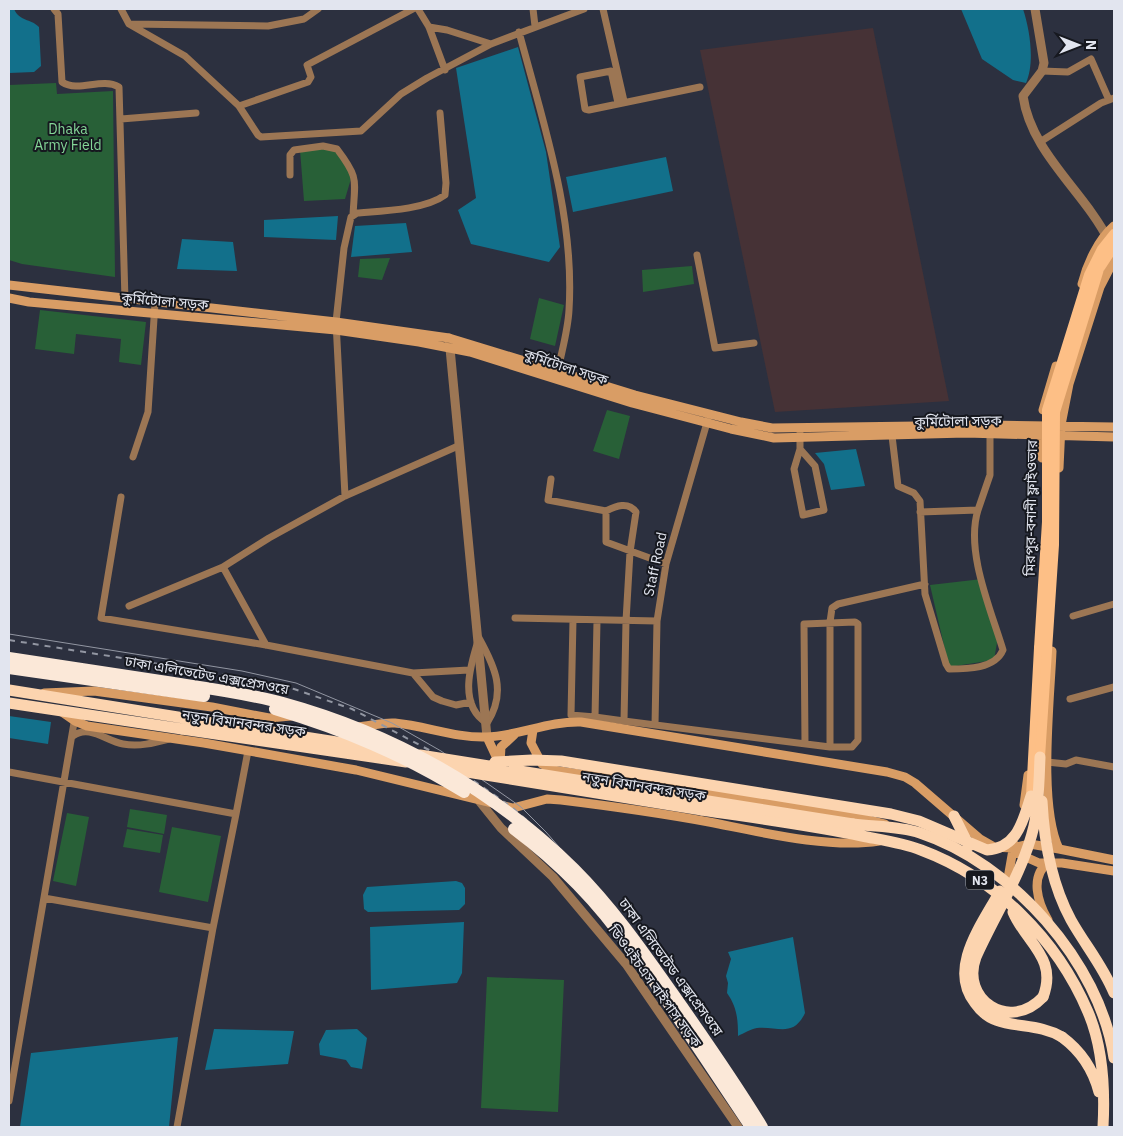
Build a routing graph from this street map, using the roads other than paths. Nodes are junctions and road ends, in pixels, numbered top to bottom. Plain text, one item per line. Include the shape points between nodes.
1 (54, 9) edge
2 (121, 9) edge
3 (318, 9) edge
4 (413, 9) edge
5 (418, 9) edge
6 (533, 9) edge
7 (584, 9) edge
8 (603, 9) edge
9 (1036, 9) edge
10 (129, 24) junction
11 (535, 26) junction
12 (429, 27) junction
13 (519, 32) junction
14 (491, 44) junction
15 (444, 70) junction
16 (1042, 71) junction
17 (700, 87) dead end
18 (1111, 99) edge
19 (621, 102) junction
20 (239, 106) junction
21 (196, 113) dead end
22 (440, 113) dead end
23 (120, 119) junction
24 (1040, 142) junction
25 (290, 175) dead end
26 (353, 215) junction
27 (1114, 226) edge
28 (1110, 234) edge
29 (1114, 246) edge
30 (1114, 251) edge
31 (697, 255) dead end
32 (1114, 260) edge
33 (9, 286) edge
34 (9, 298) edge
35 (125, 300) junction
36 (155, 303) junction
37 (154, 314) junction
38 (336, 326) junction
39 (449, 338) junction
40 (754, 343) dead end
41 (450, 348) junction
42 (558, 370) junction
43 (708, 418) junction
44 (1114, 427) edge
45 (990, 429) junction
46 (1041, 429) junction
47 (1061, 430) junction
48 (800, 432) junction
49 (892, 436) junction
50 (1114, 437) edge
51 (458, 446) junction
52 (800, 449) junction
53 (133, 457) dead end
54 (551, 479) dead end
55 (346, 496) junction
56 (121, 497) dead end
57 (606, 512) junction
58 (920, 512) junction
59 (930, 512) junction
60 (630, 552) junction
61 (666, 564) junction
62 (223, 567) junction
63 (925, 584) junction
64 (1114, 604) edge
65 (129, 606) dead end
66 (1073, 616) dead end
67 (515, 618) dead end
68 (573, 620) junction
69 (597, 621) junction
70 (626, 621) junction
71 (657, 621) junction
72 (830, 623) junction
73 (479, 638) junction
74 (266, 645) junction
75 (9, 658) edge
76 (9, 668) edge
77 (469, 670) junction
78 (413, 673) junction
79 (1114, 686) edge
80 (9, 690) edge
81 (34, 694) junction
82 (1070, 700) dead end
83 (471, 702) junction
84 (9, 703) edge
85 (625, 703) junction
86 (76, 716) junction
87 (595, 718) junction
88 (275, 719) junction
89 (486, 723) junction
90 (183, 724) junction
91 (655, 725) junction
92 (336, 726) junction
93 (363, 726) junction
94 (533, 730) junction
95 (88, 731) junction
96 (514, 735) junction
97 (73, 736) junction
98 (487, 737) junction
99 (172, 738) junction
100 (805, 743) junction
101 (830, 747) junction
102 (248, 751) junction
103 (270, 755) junction
104 (1044, 759) junction
105 (478, 764) junction
106 (500, 765) junction
107 (325, 766) junction
108 (1114, 767) edge
109 (546, 768) junction
110 (356, 770) junction
111 (9, 772) edge
112 (585, 774) junction
113 (608, 778) junction
114 (65, 782) junction
115 (548, 789) junction
116 (1031, 796) junction
117 (547, 799) junction
118 (480, 802) junction
119 (581, 802) junction
120 (606, 807) junction
121 (236, 814) junction
122 (954, 816) junction
123 (890, 826) junction
124 (885, 840) junction
125 (1012, 848) junction
126 (1059, 849) junction
127 (1114, 860) edge
128 (980, 862) junction
129 (1049, 862) junction
130 (1114, 871) edge
131 (1007, 884) junction
132 (44, 898) junction
133 (1011, 906) junction
134 (213, 928) junction
135 (1053, 928) junction
136 (1114, 993) edge
137 (1114, 1058) edge
138 (9, 1101) edge
139 (1104, 1111) junction
140 (177, 1127) edge
141 (738, 1127) edge
142 (751, 1127) edge
143 (762, 1127) edge
144 (1103, 1127) edge

1 - 23 street via 58,14 62,82 69,86 110,82 119,87
2 - 10 street
3 - 10 street via 304,19 268,26
4 - 20 street via 307,65 311,77 308,82
5 - 12 street
6 - 11 street
7 - 11 street
8 - 19 street
9 - 16 street via 1044,53
10 - 20 street via 184,56
11 - 13 street
12 - 14 street
12 - 15 street
13 - 14 street
13 - 42 street via 548,141 568,259 569,312
14 - 15 street
15 - 20 street via 401,94 361,130 261,137
16 - 18 street via 1068,72 1092,59
16 - 24 street via 1023,96 1028,118
17 - 19 street
18 - 24 street
19 - 19 street via 585,108 580,77 611,71
21 - 23 street
22 - 26 street via 445,195 402,208
23 - 35 street
24 - 28 street
25 - 26 street via 290,155 294,150 323,146 337,149 353,170
26 - 38 street via 344,248
27 - 28 main road
28 - 30 street
28 - 46 main road via 1085,270 1046,397
28 - 116 main road, মিরপুর-বনানী ফ্লাইওভার, bridge via 1089,275 1047,410 1047,522
29 - 104 main road, মিরপুর-বনানী ফ্লাইওভার, bridge via 1099,269 1055,412 1054,545
31 - 40 street via 715,348
32 - 47 main road via 1100,287 1069,384
33 - 35 main road, কুর্মিটোলা সড়ক
34 - 37 main road, কুর্মিটোলা সড়ক
35 - 36 main road, কুর্মিটোলা সড়ক
36 - 37 street
36 - 38 main road, কুর্মিটোলা সড়ক
37 - 38 main road, কুর্মিটোলা সড়ক
37 - 53 street via 148,412
38 - 39 main road, কুর্মিটোলা সড়ক
38 - 41 main road, কুর্মিটোলা সড়ক
38 - 55 street
39 - 41 street
39 - 42 main road, কুর্মিটোলা সড়ক
41 - 43 main road, কুর্মিটোলা সড়ক via 632,403
41 - 51 street
42 - 43 main road, কুর্মিটোলা সড়ক
43 - 48 main road, কুর্মিটোলা সড়ক
43 - 61 street, Staff Road
44 - 47 main road, কুর্মিটোলা সড়ক
45 - 46 main road, কুর্মিটোলা সড়ক
45 - 48 main road, কুর্মিটোলা সড়ক
45 - 49 main road, কুর্মিটোলা সড়ক
45 - 59 street via 990,474 978,510
46 - 47 main road, কুর্মিটোলা সড়ক
46 - 125 main road via 1043,522 1030,750 1025,799
47 - 50 main road, কুর্মিটোলা সড়ক
47 - 104 main road
48 - 49 main road, কুর্মিটোলা সড়ক
48 - 52 street
49 - 58 street via 898,486 914,493 920,501
51 - 55 street
51 - 73 street
52 - 52 street via 816,466 824,510 803,515 794,469
54 - 57 street via 550,501
55 - 62 street
56 - 74 street via 101,618
57 - 60 street via 606,542
57 - 60 street via 618,505 633,508 636,512
58 - 59 street
58 - 63 street
59 - 63 street via 978,510 974,538 980,573 1003,650 999,659 992,664 949,669 925,594
60 - 61 street
60 - 70 street
61 - 71 street, Staff Road
62 - 65 street
62 - 74 street
63 - 72 street via 838,604 832,608
64 - 66 street
67 - 68 street
68 - 69 street
68 - 87 street via 571,714
69 - 70 street
69 - 87 street
70 - 71 street
70 - 85 street
71 - 91 street, Staff Road
72 - 100 street via 804,624
72 - 101 street
72 - 101 street via 858,624 858,740 852,747
73 - 77 street
73 - 89 street
73 - 89 street via 497,679 497,705
74 - 78 street
75 - 143 highway, ঢাকা এলিভেটেড এক্সপ্রেসওয়ে, bridge via 280,702 363,729 410,750 455,776 538,836 613,911 735,1082
76 - 142 highway, ঢাকা এলিভেটেড এক্সপ্রেসওয়ে, bridge via 225,699 276,710 383,747 442,779 534,844 600,910 647,972
77 - 78 street
77 - 83 street
78 - 83 street via 433,696 442,701 456,705
79 - 82 street
80 - 81 highway, নতুন বিমানবন্দর সড়ক
81 - 88 main road via 94,691
81 - 90 highway, নতুন বিমানবন্দর সড়ক
83 - 89 street
84 - 86 highway, নতুন বিমানবন্দর সড়ক via 58,709
85 - 87 street via 624,721
85 - 91 street via 624,721
86 - 90 highway, নতুন বিমানবন্দর সড়ক
86 - 95 street
86 - 97 street
86 - 99 main road via 87,726
88 - 92 main road via 298,716
88 - 103 main road
89 - 98 street
90 - 105 highway, নতুন বিমানবন্দর সড়ক, bridge
90 - 124 highway, নতুন বিমানবন্দর সড়ক / N3, bridge
91 - 100 street
92 - 93 main road
92 - 107 main road via 337,758
93 - 98 main road via 392,723
93 - 110 main road via 353,734 350,750 350,760
94 - 96 main road
94 - 109 main road via 531,743
94 - 122 main road via 552,724 581,722 887,772 915,783
95 - 97 street
95 - 99 street via 111,741 133,745 153,744
96 - 98 main road
96 - 106 main road via 501,747
97 - 114 street
98 - 106 main road
99 - 102 main road
100 - 101 street
102 - 103 main road
102 - 121 street
103 - 107 main road
104 - 108 street via 1066,764 1076,760
104 - 126 main road via 1050,819
104 - 133 highway, bridge via 1030,840 1020,868 976,957 973,973 981,997 990,1006 1014,1013 1030,1009 1043,997 1047,981 1046,967
104 - 136 highway, bridge via 1043,812 1054,874 1071,920 1097,959
105 - 116 highway, bridge via 561,761 891,814 919,821 987,850 997,849 1016,836
105 - 123 highway, নতুন বিমানবন্দর সড়ক / N3, bridge via 853,824
106 - 115 main road via 513,782
107 - 110 main road
109 - 112 main road
109 - 115 main road
110 - 118 main road via 452,792
111 - 114 street
112 - 113 main road
112 - 119 main road via 591,780 590,795
113 - 120 main road via 602,784 601,792
113 - 123 main road via 842,813
114 - 121 street
114 - 132 street
115 - 117 main road
116 - 139 highway, bridge via 1028,825 1020,850 968,953 964,976 973,1001 989,1017 1042,1028 1062,1037 1080,1053 1090,1068
117 - 118 main road via 513,808
117 - 119 main road
118 - 141 street, ডিওএইচএস বাইপাস সড়ক via 500,828 553,877 626,964
119 - 120 main road
120 - 124 main road via 844,843
121 - 134 street
122 - 125 main road via 986,843
122 - 128 highway
123 - 128 highway, নতুন বিমানবন্দর সড়ক / N3 via 932,837
124 - 133 highway, নতুন বিমানবন্দর সড়ক / N3 via 921,850 952,864
125 - 126 main road via 1030,844
125 - 129 main road via 1034,862
125 - 131 main road
126 - 127 main road
128 - 131 highway, নতুন বিমানবন্দর সড়ক / N3
129 - 130 main road
129 - 135 main road via 1039,872 1037,882 1042,907
131 - 135 highway, নতুন বিমানবন্দর সড়ক / N3
132 - 134 street
132 - 138 street
133 - 139 highway, নতুন বিমানবন্দর সড়ক / N3 via 1037,930 1054,952 1088,1012 1101,1067
134 - 140 street
135 - 137 highway, নতুন বিমানবন্দর সড়ক / N3 via 1092,986 1104,1013
139 - 144 highway, নতুন বিমানবন্দর সড়ক / N3

